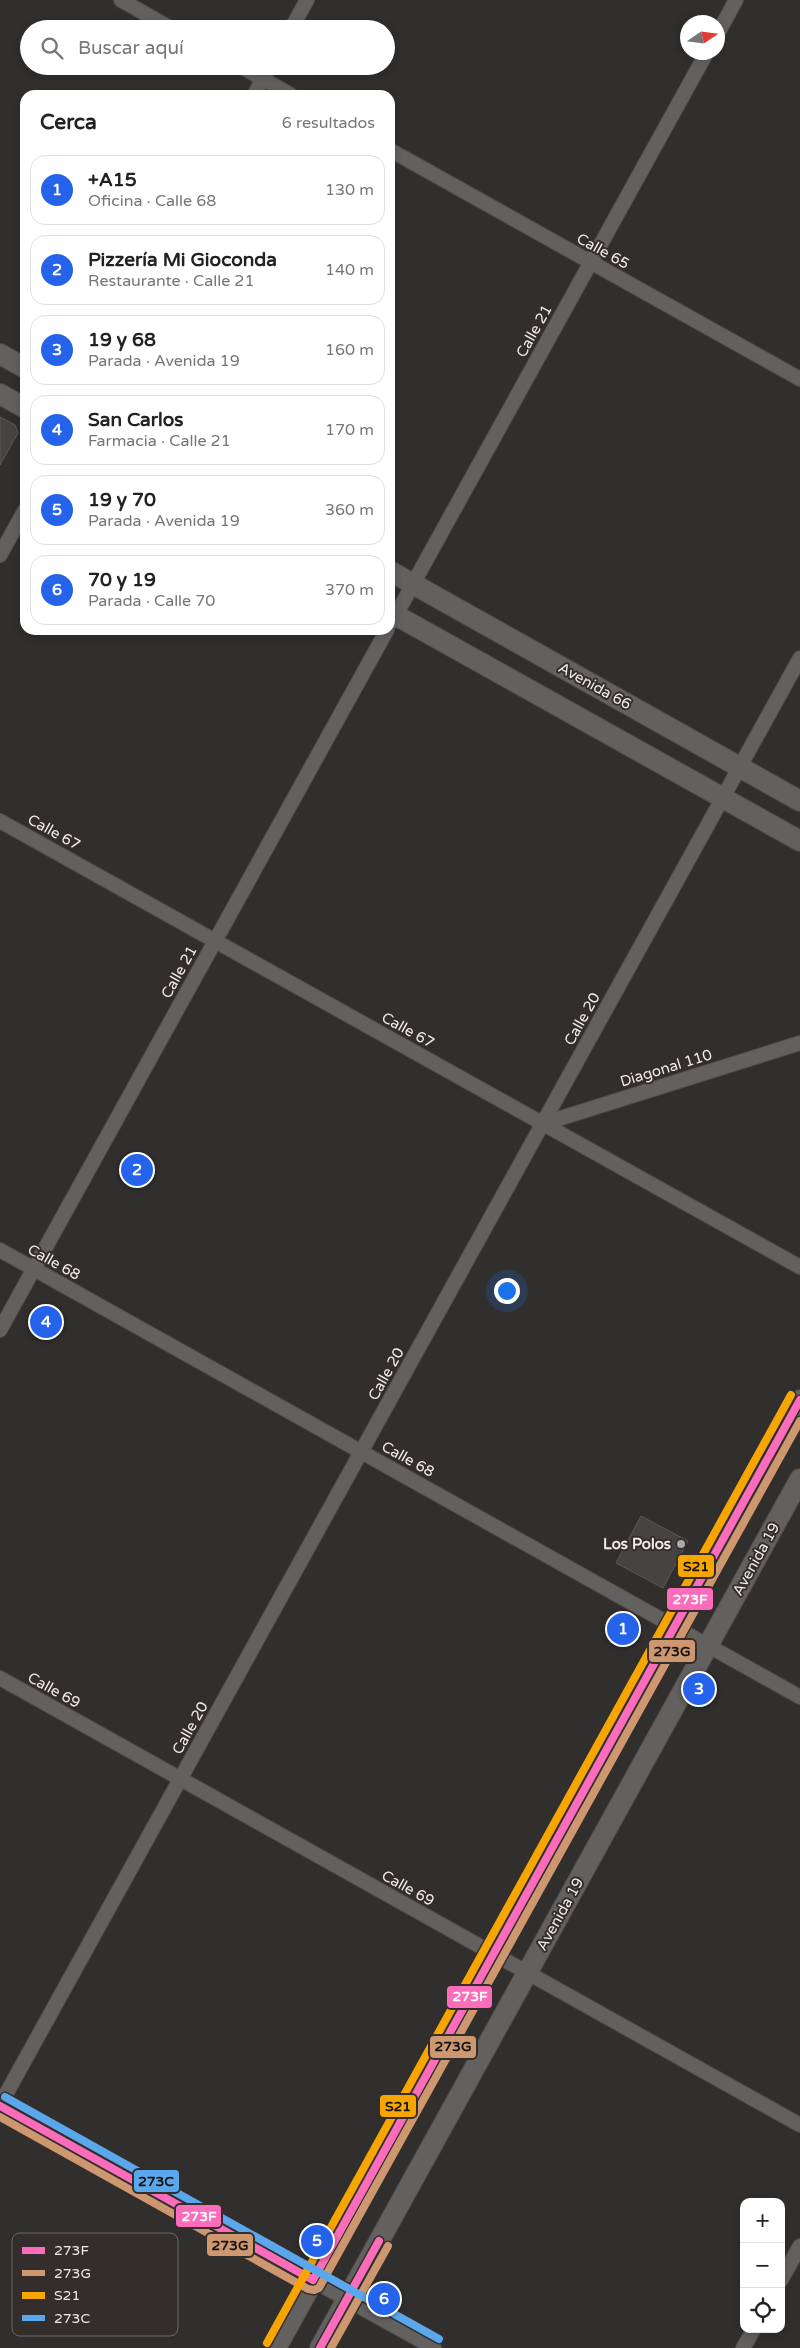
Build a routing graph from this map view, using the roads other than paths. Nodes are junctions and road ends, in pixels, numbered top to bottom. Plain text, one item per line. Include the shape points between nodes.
1 (121, 0) edge
2 (307, 0) edge
3 (736, 0) edge
4 (156, 20) edge
5 (296, 20) edge
6 (725, 20) edge
7 (702, 60) edge
8 (256, 75) edge
9 (265, 75) edge
10 (263, 79) junction
11 (257, 90) edge
12 (282, 90) edge
13 (395, 153) edge
14 (591, 262) junction
15 (0, 354) edge
16 (20, 365) edge
17 (800, 379) edge
18 (0, 394) edge
19 (20, 405) edge
20 (20, 519) edge
21 (0, 555) edge
22 (395, 574) edge
23 (413, 584) junction
24 (395, 614) edge
25 (395, 623) edge
26 (383, 635) edge
27 (800, 658) edge
28 (740, 767) junction
29 (722, 798) junction
30 (800, 801) edge
31 (0, 820) edge
32 (800, 841) edge
33 (216, 941) junction
34 (800, 1043) edge
35 (542, 1124) junction
36 (0, 1250) edge
37 (800, 1268) edge
38 (34, 1269) junction
39 (0, 1330) edge
40 (800, 1400) edge
41 (361, 1452) junction
42 (800, 1479) edge
43 (674, 1627) junction
44 (708, 1646) junction
45 (0, 1678) edge
46 (800, 1697) edge
47 (180, 1779) junction
48 (493, 1954) junction
49 (527, 1973) junction
50 (0, 2106) edge
51 (800, 2125) edge
52 (800, 2246) edge
53 (785, 2273) edge
54 (313, 2280) junction
55 (346, 2299) junction
56 (752, 2333) edge
57 (276, 2348) edge
58 (320, 2348) edge
59 (434, 2348) edge
60 (743, 2348) edge

1 - 4 street
2 - 5 street
3 - 6 street
7 - 14 street, Calle 21
8 - 10 street
9 - 10 street
10 - 11 street
10 - 12 street
13 - 14 street, Calle 65
14 - 17 street, Calle 65
14 - 23 street, Calle 21
15 - 16 main road
18 - 19 main road
20 - 21 street
22 - 23 main road, Avenida 66
23 - 24 street, Calle 21
23 - 28 main road, Avenida 66
25 - 29 main road
26 - 33 street, Calle 21
27 - 28 street, Calle 20
28 - 29 street, Calle 20
28 - 30 main road, Avenida 66
29 - 32 main road
29 - 35 street, Calle 20
31 - 33 street, Calle 67
33 - 35 street, Calle 67
33 - 38 street, Calle 21
34 - 35 street, Diagonal 110
35 - 37 street, Calle 67
35 - 41 street, Calle 20
36 - 38 street, Calle 68
38 - 39 street, Calle 21
38 - 41 street, Calle 68
40 - 43 main road
41 - 43 street, Calle 68
41 - 47 street, Calle 20
42 - 44 main road, Avenida 19
43 - 44 street, Calle 68
43 - 48 main road
44 - 46 street, Calle 68
44 - 49 main road, Avenida 19
45 - 47 street, Calle 69
47 - 48 street, Calle 69
47 - 50 street, Calle 20
48 - 49 street, Calle 69
48 - 54 main road
49 - 51 street, Calle 69
49 - 55 main road, Avenida 19
50 - 54 street
52 - 53 street
54 - 55 street
54 - 57 main road
55 - 58 main road, Avenida 19
55 - 59 street
56 - 60 street

